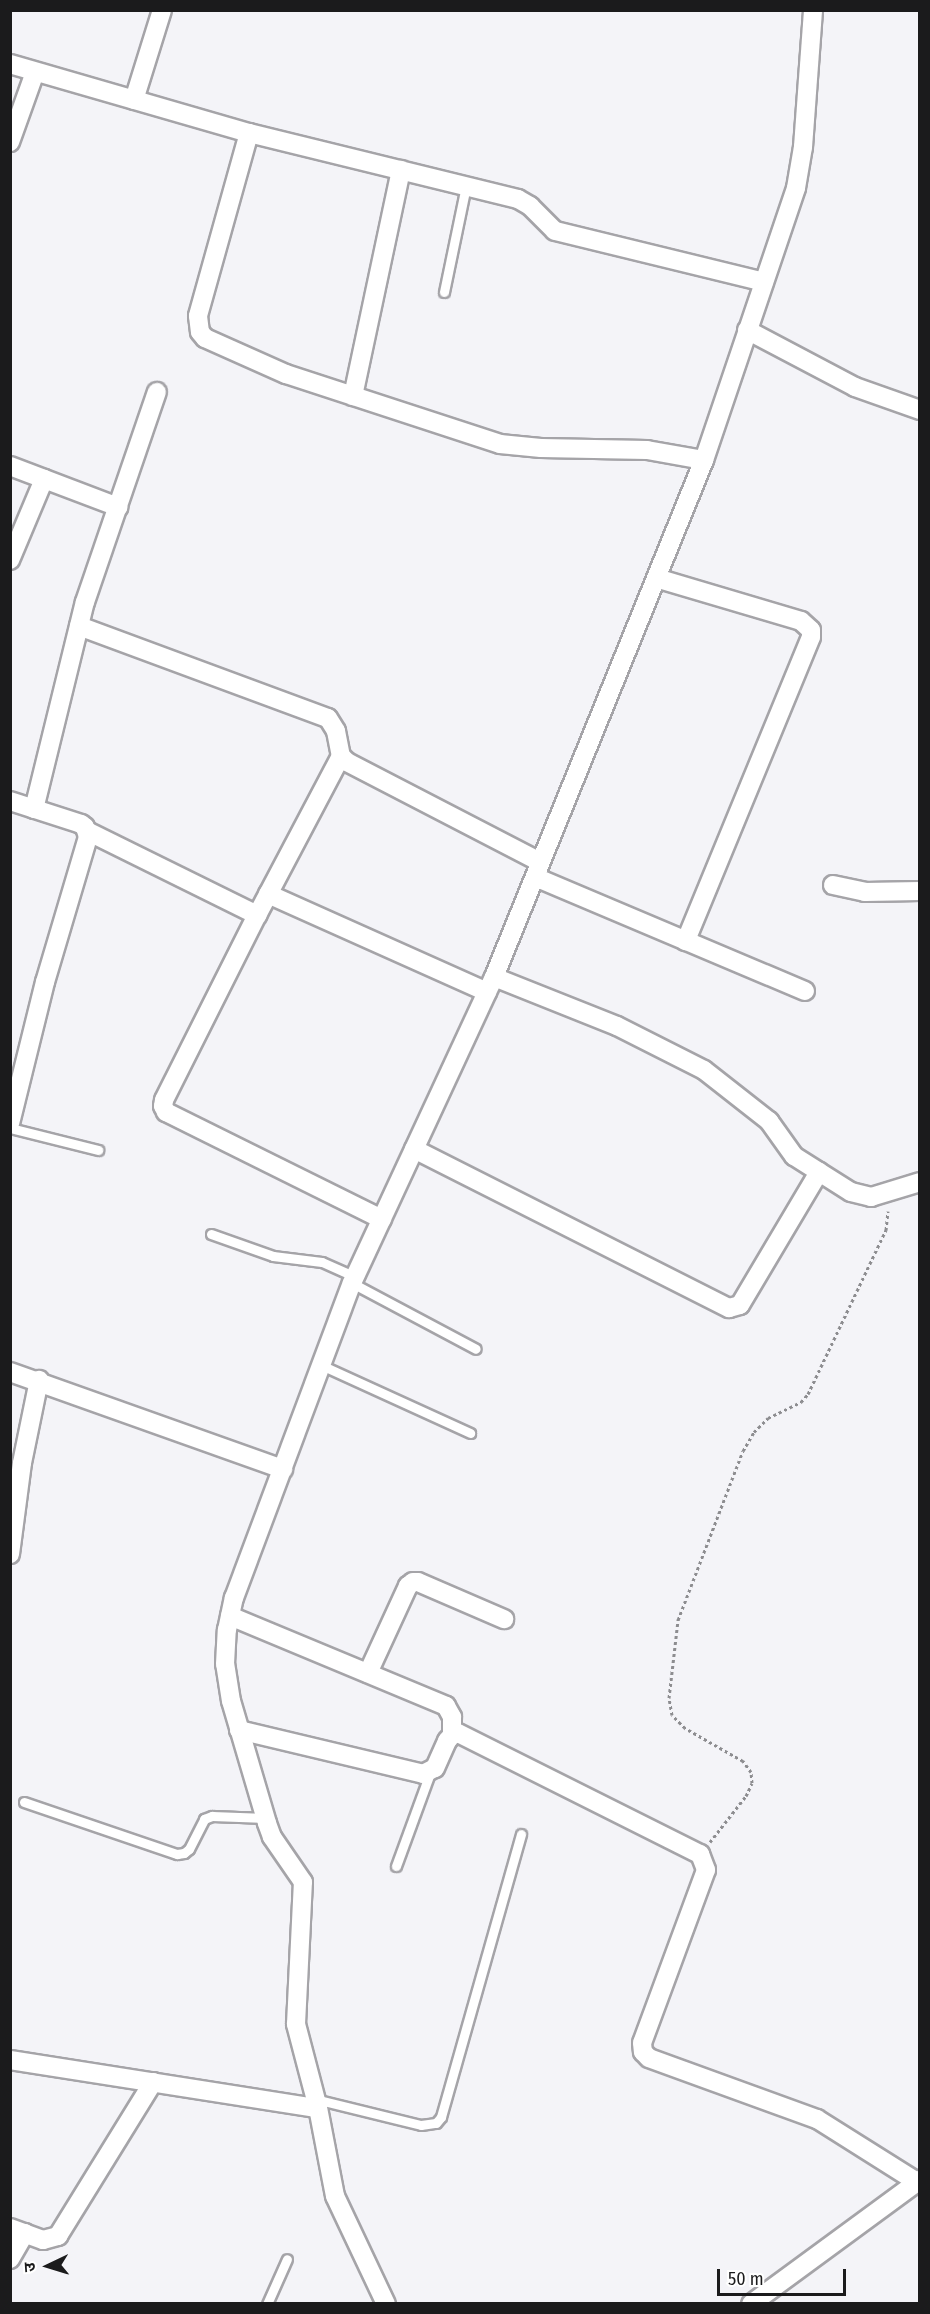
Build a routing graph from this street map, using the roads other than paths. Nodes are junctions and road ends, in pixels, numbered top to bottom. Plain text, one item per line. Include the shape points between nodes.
1 (162, 10) edge
2 (813, 10) edge
3 (10, 64) edge
4 (35, 72) junction
5 (134, 100) junction
6 (249, 133) junction
7 (10, 142) edge
8 (401, 170) junction
9 (466, 186) junction
10 (764, 282) junction
11 (444, 292) dead end
12 (747, 330) junction
13 (157, 392) dead end
14 (353, 396) junction
15 (920, 410) edge
16 (704, 460) junction
17 (10, 466) edge
18 (44, 479) junction
19 (118, 507) junction
20 (10, 560) edge
21 (656, 578) junction
22 (79, 626) junction
23 (341, 756) junction
24 (10, 801) edge
25 (34, 809) junction
26 (87, 831) junction
27 (538, 869) junction
28 (833, 885) dead end
29 (920, 891) edge
30 (268, 894) junction
31 (257, 915) junction
32 (686, 941) junction
33 (490, 984) junction
34 (805, 991) dead end
35 (10, 1123) edge
36 (10, 1128) edge
37 (414, 1149) junction
38 (98, 1150) dead end
39 (819, 1172) junction
40 (920, 1182) edge
41 (382, 1219) junction
42 (211, 1234) dead end
43 (354, 1280) junction
44 (476, 1349) dead end
45 (321, 1365) junction
46 (10, 1372) edge
47 (39, 1380) junction
48 (470, 1433) dead end
49 (283, 1469) junction
50 (10, 1554) edge
51 (230, 1616) junction
52 (504, 1619) dead end
53 (368, 1673) junction
54 (239, 1730) junction
55 (452, 1735) junction
56 (430, 1772) junction
57 (24, 1802) dead end
58 (266, 1818) junction
59 (521, 1834) dead end
60 (396, 1866) dead end
61 (10, 2060) edge
62 (153, 2082) junction
63 (317, 2103) junction
64 (916, 2185) edge
65 (18, 2230) edge
66 (10, 2259) edge
67 (287, 2259) dead end
68 (267, 2304) edge
69 (386, 2304) edge
70 (751, 2304) edge

1 - 5 street
2 - 10 street via 801,165
3 - 4 street
4 - 5 street
4 - 7 street
5 - 6 street
6 - 8 street
6 - 14 street via 198,316 200,332 205,338 269,368
8 - 9 street
8 - 14 street
9 - 10 street via 518,199 555,231
9 - 11 lane
10 - 12 street
12 - 15 street via 855,387
12 - 16 street
13 - 19 street
14 - 16 street via 520,448 647,450
16 - 21 street
17 - 18 street
18 - 19 street
18 - 20 street
19 - 22 street
21 - 27 street
21 - 32 street via 801,621 811,630
22 - 23 street via 328,718 336,731
22 - 25 street
23 - 27 street
23 - 30 street
24 - 25 street
25 - 26 street via 81,824
26 - 31 street
26 - 35 street
27 - 32 street
27 - 33 street
28 - 29 street via 865,892
30 - 31 street
30 - 33 street
31 - 41 street via 163,1106 166,1112
32 - 34 street
33 - 37 street
33 - 39 street via 617,1026 704,1070 769,1121 794,1156
36 - 38 lane
37 - 39 street via 729,1308 740,1305
37 - 41 street
39 - 40 street via 860,1196 882,1195
41 - 43 street
42 - 43 lane via 273,1257 322,1262
43 - 44 lane
43 - 45 street
45 - 48 lane
45 - 49 street
46 - 47 street
47 - 49 street
47 - 50 street via 22,1462
49 - 51 street
51 - 53 street
51 - 54 street via 225,1664
52 - 53 street via 413,1582
53 - 55 street via 446,1706 452,1717
54 - 56 street via 423,1774
54 - 58 street
55 - 56 street
55 - 64 street via 469,1739 700,1854 706,1870 642,2043 649,2058 818,2119
56 - 60 lane
57 - 58 lane via 177,1854 189,1849 204,1819 212,1815
58 - 63 street via 272,1837 303,1882 296,2024
59 - 63 lane via 436,2124
61 - 62 street
62 - 63 street
62 - 65 street via 58,2236 44,2240
63 - 69 street via 335,2196
64 - 70 street
65 - 66 street
67 - 68 lane

